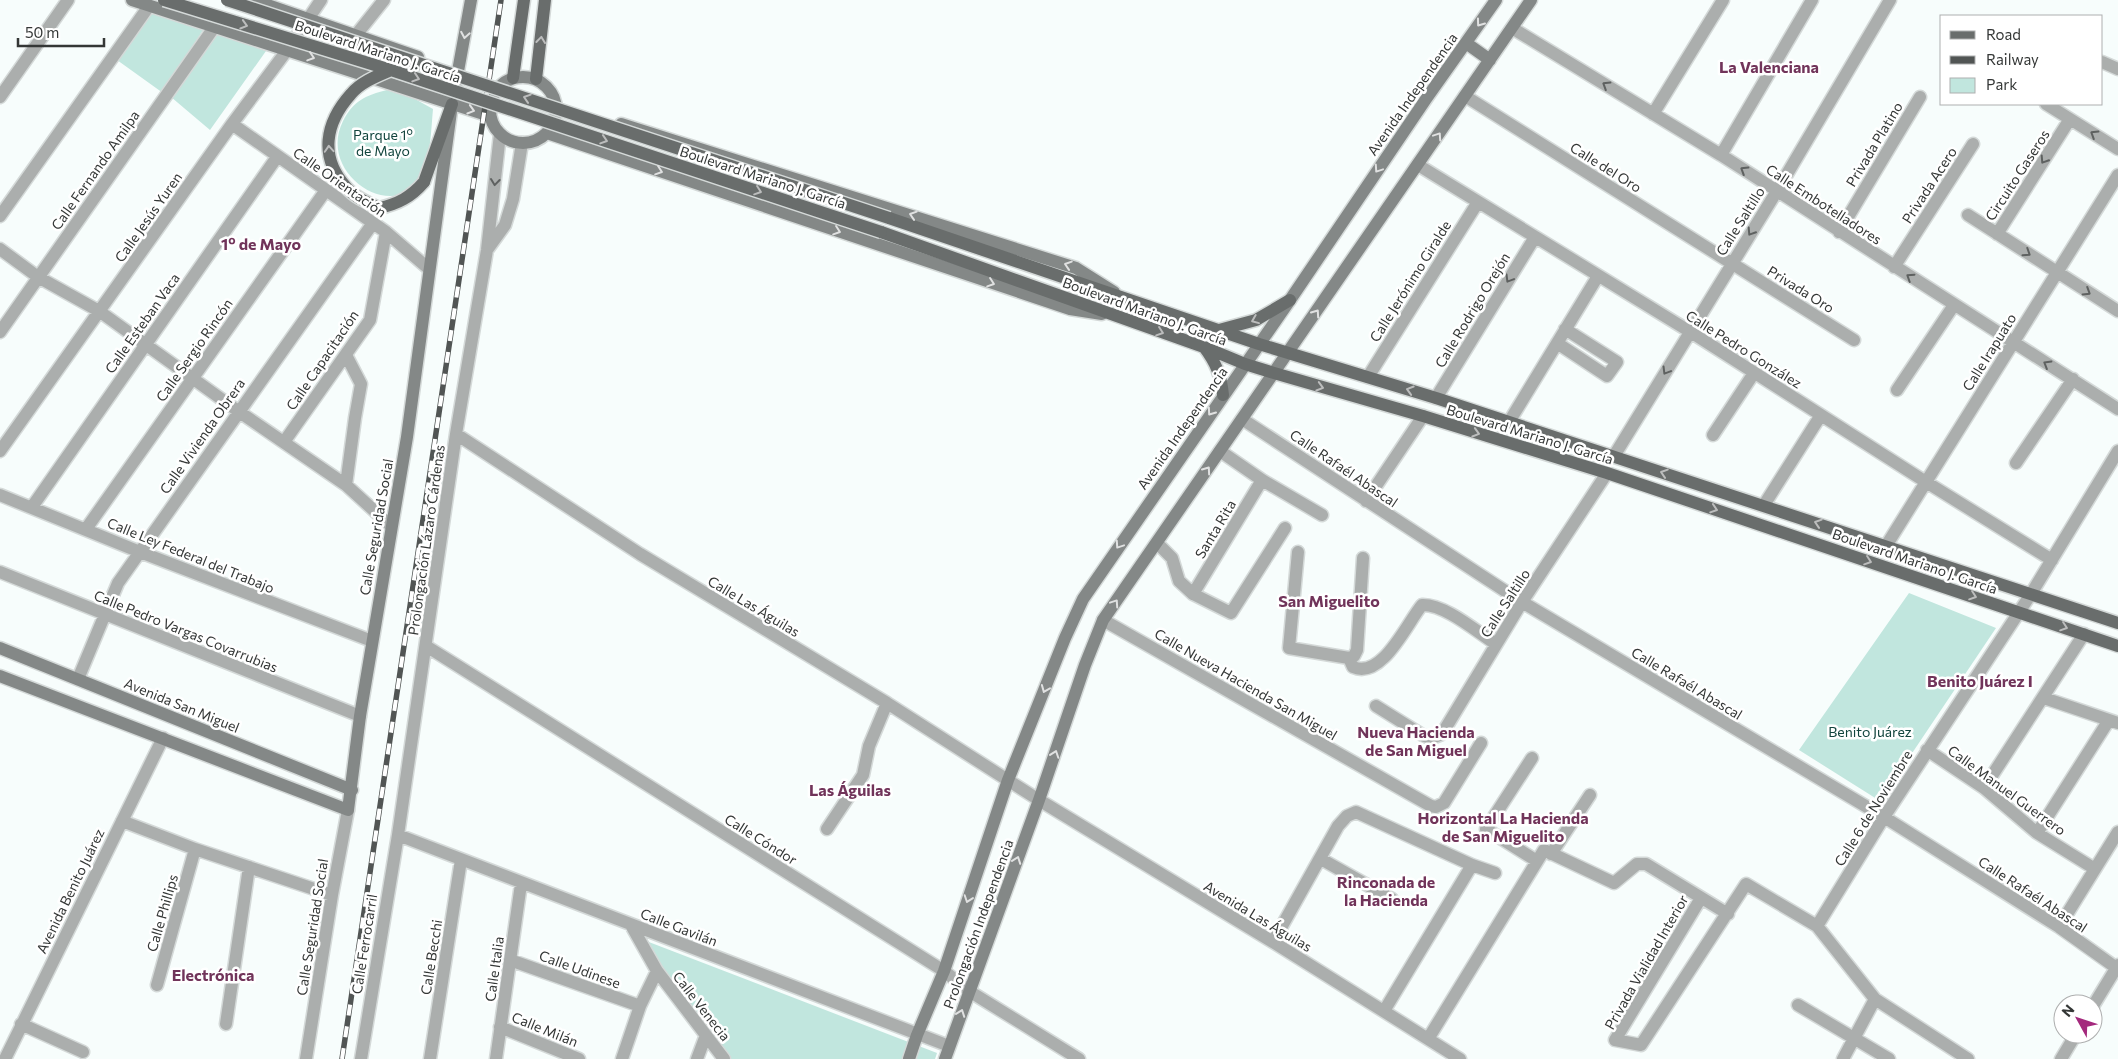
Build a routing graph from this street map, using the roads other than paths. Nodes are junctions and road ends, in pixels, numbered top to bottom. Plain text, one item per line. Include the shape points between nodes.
1 (68, 0) edge
2 (132, 0) edge
3 (164, 0) edge
4 (228, 0) edge
5 (253, 0) edge
6 (321, 0) edge
7 (384, 0) edge
8 (471, 0) edge
9 (524, 0) edge
10 (545, 0) edge
11 (1496, 0) edge
12 (1531, 0) edge
13 (1722, 0) edge
14 (1812, 0) edge
15 (1890, 0) edge
16 (149, 6) junction
17 (309, 18) junction
18 (215, 26) junction
19 (1512, 28) junction
20 (356, 35) junction
21 (1466, 43) junction
22 (288, 49) junction
23 (1490, 60) junction
24 (2103, 62) edge
25 (2118, 69) edge
26 (391, 70) junction
27 (459, 70) junction
28 (513, 78) junction
29 (536, 79) junction
30 (501, 86) junction
31 (1465, 96) junction
32 (0, 97) edge
33 (1920, 97) dead end
34 (555, 103) junction
35 (452, 104) junction
36 (2048, 105) edge
37 (1653, 114) junction
38 (490, 116) junction
39 (595, 116) junction
40 (2070, 119) junction
41 (232, 124) junction
42 (547, 133) junction
43 (500, 134) junction
44 (522, 143) junction
45 (1973, 144) dead end
46 (587, 146) junction
47 (2118, 149) edge
48 (1720, 155) junction
49 (277, 156) junction
50 (1418, 165) junction
51 (2118, 175) edge
52 (805, 181) junction
53 (326, 190) junction
54 (1777, 191) junction
55 (1478, 202) junction
56 (791, 215) junction
57 (0, 216) edge
58 (1968, 216) dead end
59 (373, 223) junction
60 (386, 232) junction
61 (1839, 232) junction
62 (1997, 234) junction
63 (1534, 237) junction
64 (0, 249) edge
65 (486, 250) junction
66 (1731, 263) junction
67 (1894, 267) junction
68 (429, 269) junction
69 (2057, 273) junction
70 (38, 276) junction
71 (1598, 276) junction
72 (1125, 298) junction
73 (1290, 300) junction
74 (1954, 305) junction
75 (99, 311) junction
76 (2118, 311) edge
77 (1115, 316) junction
78 (1565, 329) junction
79 (1217, 330) junction
80 (1689, 331) junction
81 (0, 332) edge
82 (1854, 340) dead end
83 (2012, 342) junction
84 (1557, 343) junction
85 (1259, 344) junction
86 (146, 345) junction
87 (1204, 347) junction
88 (1288, 353) junction
89 (346, 355) junction
90 (1245, 364) junction
91 (1274, 373) junction
92 (1754, 373) junction
93 (1368, 377) junction
94 (192, 378) junction
95 (2073, 380) junction
96 (1896, 390) dead end
97 (1223, 395) junction
98 (1436, 398) junction
99 (2118, 409) edge
100 (238, 411) junction
101 (1821, 415) junction
102 (1423, 416) junction
103 (1242, 419) junction
104 (1509, 422) junction
105 (456, 434) junction
106 (1713, 435) dead end
107 (284, 442) junction
108 (0, 451) edge
109 (1220, 451) junction
110 (2118, 451) edge
111 (1614, 456) junction
112 (2016, 464) dead end
113 (1607, 473) junction
114 (1262, 480) junction
115 (1926, 482) junction
116 (346, 485) junction
117 (0, 495) edge
118 (1366, 501) junction
119 (1764, 505) junction
120 (32, 507) junction
121 (1322, 515) dead end
122 (391, 526) junction
123 (1285, 528) dead end
124 (86, 529) junction
125 (1157, 543) junction
126 (1886, 546) junction
127 (140, 552) junction
128 (1298, 552) dead end
129 (1363, 558) dead end
130 (2052, 560) junction
131 (0, 572) edge
132 (1193, 594) junction
133 (2030, 594) junction
134 (1522, 602) junction
135 (2018, 611) junction
136 (106, 615) junction
137 (1103, 620) junction
138 (2118, 623) edge
139 (2084, 634) junction
140 (372, 641) junction
141 (1496, 644) junction
142 (426, 646) junction
143 (2118, 646) edge
144 (0, 648) edge
145 (1353, 654) junction
146 (0, 676) edge
147 (78, 679) junction
148 (2044, 698) junction
149 (887, 703) junction
150 (1376, 706) dead end
151 (360, 716) junction
152 (2113, 721) edge
153 (164, 738) junction
154 (1481, 743) dead end
155 (1927, 750) junction
156 (1532, 758) dead end
157 (1008, 780) junction
158 (1984, 788) junction
159 (352, 790) junction
160 (1590, 795) dead end
161 (1039, 800) junction
162 (348, 810) junction
163 (1884, 817) junction
164 (122, 822) junction
165 (828, 829) dead end
166 (2118, 832) edge
167 (2037, 833) junction
168 (398, 835) junction
169 (195, 849) junction
170 (984, 853) joint
171 (1551, 854) junction
172 (1321, 858) junction
173 (461, 860) junction
174 (1537, 861) junction
175 (1472, 865) junction
176 (249, 867) junction
177 (2095, 869) junction
178 (1496, 873) dead end
179 (522, 884) junction
180 (332, 895) junction
181 (1701, 898) junction
182 (1392, 899) dead end
183 (1728, 914) junction
184 (630, 925) junction
185 (1817, 926) junction
186 (2059, 927) junction
187 (1274, 942) junction
188 (510, 960) junction
189 (2117, 968) edge
190 (657, 971) junction
191 (944, 971) junction
192 (157, 985) dead end
193 (969, 991) junction
194 (2101, 994) edge
195 (1875, 999) junction
196 (640, 1006) junction
197 (1798, 1006) dead end
198 (1384, 1011) junction
199 (21, 1024) junction
200 (226, 1024) dead end
201 (500, 1027) junction
202 (706, 1034) junction
203 (917, 1035) junction
204 (1856, 1038) junction
205 (1428, 1039) junction
206 (2070, 1044) edge
207 (949, 1046) junction
208 (83, 1052) dead end
209 (6, 1059) edge
210 (306, 1059) edge
211 (361, 1059) edge
212 (430, 1059) edge
213 (496, 1059) edge
214 (579, 1059) edge
215 (622, 1059) edge
216 (696, 1059) edge
217 (724, 1059) edge
218 (909, 1059) edge
219 (945, 1059) edge
220 (1078, 1059) edge
221 (1460, 1059) edge
222 (1843, 1059) edge
223 (1889, 1059) edge
224 (1968, 1059) edge
225 (2061, 1059) edge

1 - 32 street
2 - 16 street
3 -> 26 main road, Boulevard Mariano J. García, bridge
72 -> 4 main road, Boulevard Mariano J. García, bridge
5 - 17 street
6 - 17 street, Calle Jesús Yuren
7 - 20 street
8 -> 27 street, Calle Seguridad Social
9 - 28 main road
29 -> 10 main road
11 -> 21 street, Avenida Independencia
12 - 19 street
13 - 37 street
14 - 48 street
15 - 54 street, Calle Saltillo
16 - 18 street
16 - 57 street
17 - 20 street
17 - 22 street, Calle Jesús Yuren
18 - 22 street
18 - 70 street, Calle Fernando Amilpa
19 - 23 street
37 -> 19 street, Calle Embotelladores
20 - 27 street
21 - 23 street
21 -> 73 street, Avenida Independencia
22 -> 35 street
22 - 41 street, Calle Jesús Yuren
23 - 31 street
24 - 25 street
35 -> 26 main road, bridge via 424,182 413,194 394,205 379,208 347,188 330,163 328,133 352,92
26 -> 77 main road, Boulevard Mariano J. García, bridge via 881,232
27 - 30 street
27 - 35 street, Calle Seguridad Social
28 - 29 street
28 - 30 street
29 - 34 street via 549,89
30 - 38 street via 492,99
50 -> 31 street
31 - 66 street, Calle del Oro
33 - 61 street, Privada Platino
34 - 39 street
34 - 42 street via 554,119
35 -> 38 street
35 - 68 street, Calle Seguridad Social
36 - 40 street
37 - 48 street, Calle Embotelladores
38 - 43 street
39 - 46 street via 585,131
39 - 52 street
47 -> 40 street
40 -> 62 street, Circuito Gaseros
41 - 49 street, Calle Orientación
41 - 75 street, Calle Jesús Yuren
42 - 44 street
42 - 46 street
43 - 44 street
43 -> 65 street, Prolongación Lázaro Cárdenas
44 - 65 street via 505,225
45 - 67 street, Privada Acero
46 -> 56 street
54 -> 48 street, Calle Embotelladores
49 - 53 street, Calle Orientación
49 - 86 street, Calle Esteban Vaca
50 - 55 street, Calle Pedro González
88 -> 50 street
51 - 69 street, Calle Irapuato
52 - 56 street via 805,201
72 -> 52 street via 1076,268
53 - 59 street, Calle Orientación
53 - 94 street, Calle Sergio Rincón
54 - 61 street, Calle Embotelladores
54 -> 66 street, Calle Saltillo
55 - 63 street, Calle Pedro González
55 - 93 street, Calle Jerónimo Giralde
56 -> 77 street via 1070,309
58 - 62 street
59 - 60 street, Calle Orientación
59 - 100 street, Calle Vivienda Obrera
60 - 68 street, Calle Orientación
60 - 89 street, Calle Capacitación via 370,320
61 - 67 street, Calle Embotelladores
62 -> 69 street, Circuito Gaseros
63 - 71 street, Calle Pedro González
63 -> 98 street, Calle Rodrigo Orejón
64 - 70 street
65 - 105 street, Prolongación Lázaro Cárdenas
66 - 80 street, Calle Saltillo
66 - 82 street, Privada Oro
74 -> 67 street, Calle Embotelladores
68 - 122 street, Calle Seguridad Social via 407,437
69 -> 76 street, Circuito Gaseros
69 - 83 street, Calle Irapuato
70 - 75 street
70 - 81 street, Calle Fernando Amilpa
71 - 78 street
71 - 80 street, Calle Pedro González
72 - 79 main road, Boulevard Mariano J. García
73 -> 79 main road via 1256,320
73 - 85 street, Avenida Independencia
74 - 83 street, Calle Embotelladores
74 - 96 street
75 - 86 street
75 - 108 street, Calle Jesús Yuren
77 -> 87 main road, Boulevard Mariano J. García
78 - 84 street
78 - 84 street via 1617,362 1608,376
79 - 85 main road, Boulevard Mariano J. García
80 - 92 street, Calle Pedro González
80 -> 111 street, Calle Saltillo
95 -> 83 street, Calle Embotelladores
83 - 115 street, Calle Irapuato
84 - 104 street
85 - 88 main road, Boulevard Mariano J. García
85 - 90 street, Avenida Independencia
86 - 94 street
86 - 120 street, Calle Esteban Vaca
87 - 90 main road, Boulevard Mariano J. García
87 - 97 main road via 1220,373
88 - 91 street
88 - 93 main road, Boulevard Mariano J. García
89 - 107 street, Calle Capacitación
89 - 116 street via 361,384
90 - 91 main road, Boulevard Mariano J. García
90 - 97 street, Avenida Independencia
91 -> 102 main road, Boulevard Mariano J. García
91 - 103 street
92 - 101 street, Calle Pedro González
92 - 106 street
98 -> 93 main road, Boulevard Mariano J. García
94 - 100 street
94 - 124 street, Calle Sergio Rincón
95 - 99 street, Calle Embotelladores
95 - 112 street
97 -> 157 street, Avenida Independencia via 1082,599
98 - 104 main road, Boulevard Mariano J. García
100 - 107 street
100 - 127 street, Calle Vivienda Obrera
101 - 115 street, Calle Pedro González
101 - 119 street
102 -> 113 main road, Boulevard Mariano J. García
102 - 118 street
103 - 109 street
103 - 118 street, Calle Rafaél Abascal
104 - 111 main road, Boulevard Mariano J. García
105 - 142 street, Prolongación Lázaro Cárdenas
105 - 149 street, Calle Las Águilas via 640,554
107 - 116 street
109 - 114 street
125 -> 109 street
110 - 130 street, Calle 6 de Noviembre
119 -> 111 main road, Boulevard Mariano J. García
113 - 134 street, Calle Saltillo
113 -> 135 main road, Boulevard Mariano J. García
114 - 121 street
114 - 132 street, Santa Rita
115 - 126 street, Calle Irapuato
115 - 130 street, Calle Pedro González
116 - 122 street
117 - 120 street, Calle Ley Federal del Trabajo
118 - 134 street, Calle Rafaél Abascal
126 -> 119 main road, Boulevard Mariano J. García
120 - 124 street, Calle Ley Federal del Trabajo
122 - 140 street, Calle Seguridad Social
123 - 132 street via 1230,613
124 - 127 street, Calle Ley Federal del Trabajo
125 - 132 street via 1172,558 1179,581
137 -> 125 street
126 - 133 main road, Boulevard Mariano J. García
127 - 136 street, Calle Vivienda Obrera via 118,583
127 - 140 street, Calle Ley Federal del Trabajo
128 - 145 street via 1290,648
129 - 145 street
130 - 133 street, Calle 6 de Noviembre
131 - 136 street, Calle Pedro Vargas Covarrubias
133 - 135 street, Calle 6 de Noviembre
133 - 138 main road, Boulevard Mariano J. García
134 - 141 street, Calle Saltillo
134 - 163 street, Calle Rafaél Abascal
135 -> 139 main road, Boulevard Mariano J. García
135 - 155 street, Calle 6 de Noviembre
136 - 147 street, Calle Vivienda Obrera
136 - 151 street, Calle Pedro Vargas Covarrubias
137 - 154 street, Calle Nueva Hacienda San Miguel via 1431,806 1444,803
161 -> 137 street
139 - 143 main road, Boulevard Mariano J. García
139 - 148 street
140 - 151 street, Calle Seguridad Social
141 - 145 street via 1433,605 1422,605 1378,665 1358,670 1352,667
141 - 150 street, Calle Saltillo via 1442,734 1432,738 1424,736
142 - 168 street, Prolongación Lázaro Cárdenas
142 - 191 street, Calle Cóndor
144 - 147 street, Avenida San Miguel
146 - 153 street
147 - 159 street, Avenida San Miguel
148 - 152 street
148 - 158 street
149 - 157 street, Calle Las Águilas
149 - 165 street via 869,746 863,775
151 - 159 street, Calle Seguridad Social
152 - 167 street
153 - 162 street
153 - 164 street, Avenida Benito Juárez
155 - 158 street, Calle Manuel Guerrero
155 - 163 street, Calle 6 de Noviembre
156 - 174 street via 1486,829
157 - 161 street, Calle Las Águilas
157 - 170 street, Avenida Independencia
158 - 167 street, Calle Manuel Guerrero
159 - 162 street, Calle Seguridad Social
160 - 171 street
161 - 187 street, Avenida Las Águilas
193 -> 161 street, Prolongación Independencia
162 - 180 street, Calle Seguridad Social
163 - 185 street, Calle 6 de Noviembre
163 - 186 street, Calle Rafaél Abascal
164 - 169 street
164 - 199 street, Avenida Benito Juárez
166 - 177 street
167 - 177 street, Calle Manuel Guerrero
168 - 173 street, Calle Gavilán
168 - 211 street, Calle Ferrocarril
169 - 176 street
169 - 192 street, Calle Phillips
170 -> 191 street, Prolongación Independencia
171 - 174 street via 1544,850
171 - 181 street, Privada Vialidad Interior via 1614,883 1637,864 1646,864
172 - 175 street via 1338,826 1356,812
172 - 182 street
172 - 187 street
173 - 179 street, Calle Gavilán
173 - 212 street, Calle Becchi
174 - 205 street
175 - 178 street
175 - 198 street
176 - 180 street
176 - 200 street
177 - 186 street
179 - 184 street, Calle Gavilán
179 - 188 street, Calle Italia
180 - 210 street, Calle Seguridad Social
181 - 183 street, Privada Vialidad Interior
181 - 183 street, Privada Vialidad Interior via 1615,1040 1641,1045
183 - 185 street, Privada Vialidad Interior via 1746,884
184 - 190 street, Calle Venecia
184 - 203 street, Calle Gavilán
185 - 195 street
186 - 189 street, Calle Rafaél Abascal
187 - 198 street, Avenida Las Águilas
188 - 196 street, Calle Udinese
188 - 201 street, Calle Italia
189 - 194 street
190 - 196 street
190 - 202 street, Calle Venecia
191 - 193 street, Calle Cóndor
191 - 203 street, Prolongación Independencia
207 -> 193 street, Prolongación Independencia
193 - 220 street, Calle Cóndor
195 - 204 street
195 - 224 street
196 - 215 street
197 - 204 street
198 - 205 street, Avenida Las Águilas
199 - 208 street
199 - 209 street, Avenida Benito Juárez
201 - 213 street, Calle Italia
201 - 214 street, Calle Milán
202 - 216 street
202 - 217 street, Calle Venecia
203 - 207 street, Calle Gavilán
203 - 218 street, Prolongación Independencia
204 - 222 street
204 - 223 street
205 - 221 street, Avenida Las Águilas
206 - 225 street
207 - 219 street, Prolongación Independencia

